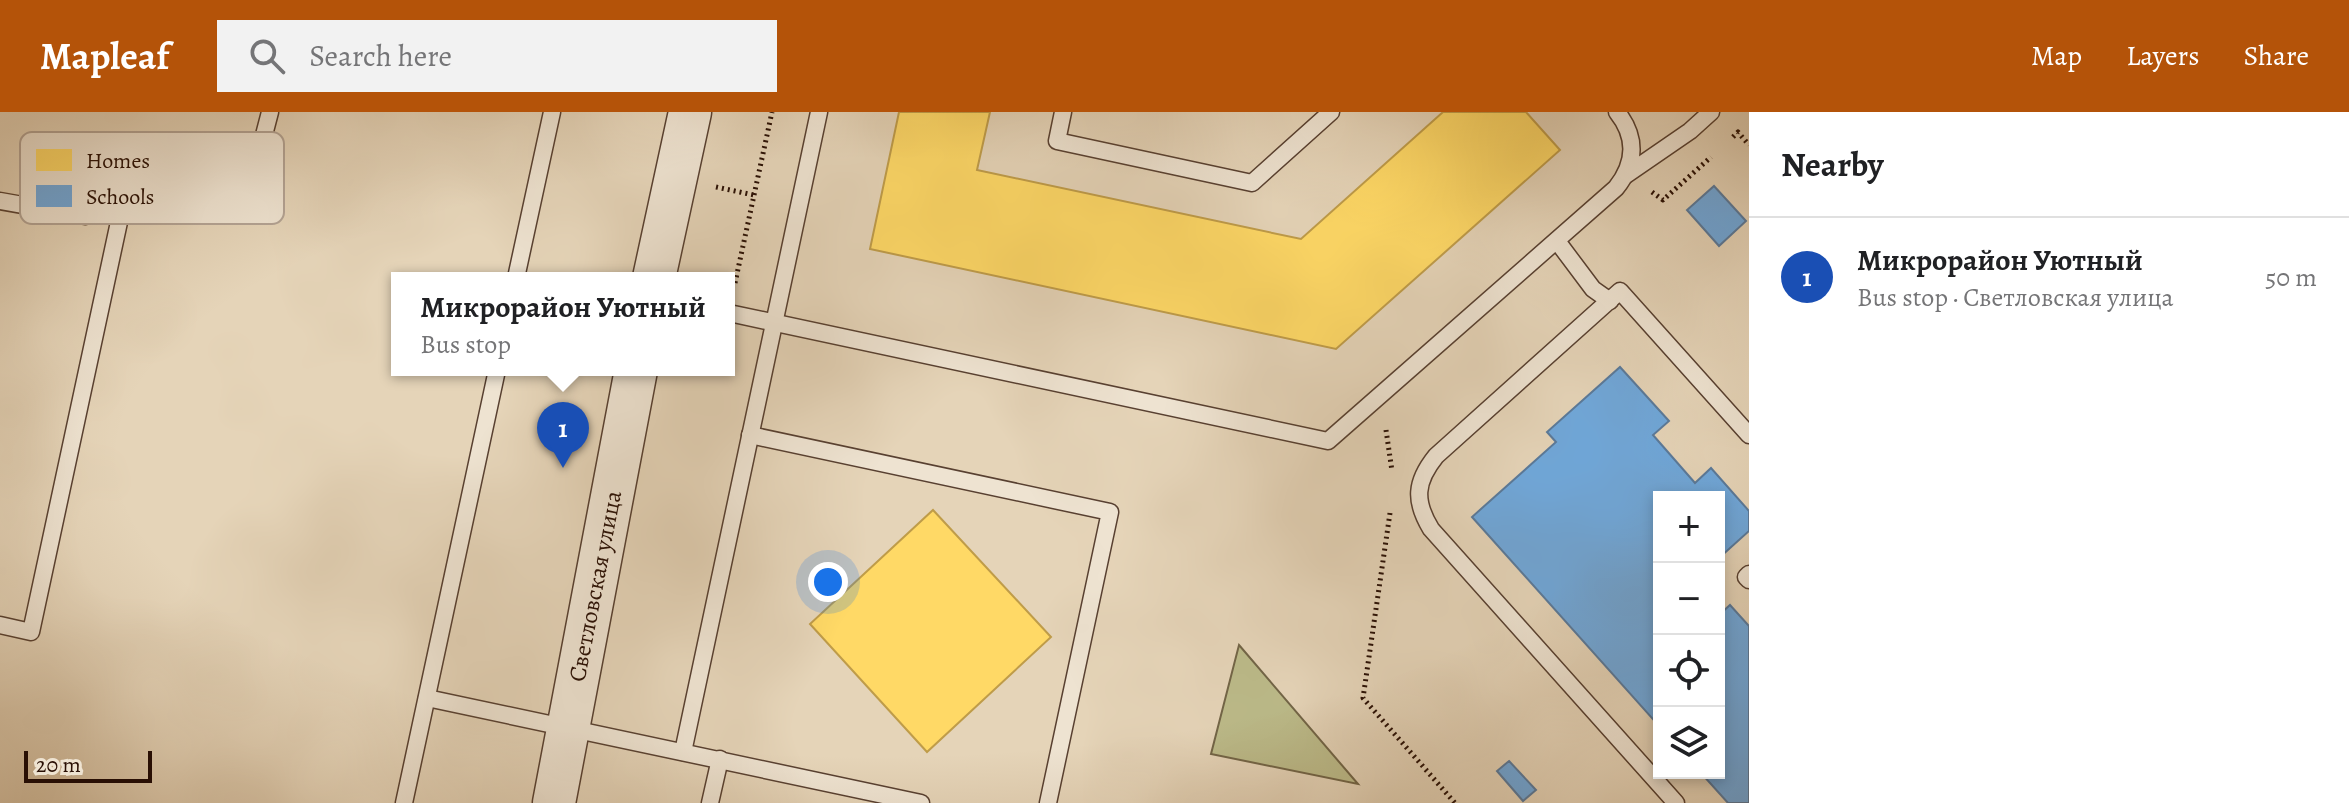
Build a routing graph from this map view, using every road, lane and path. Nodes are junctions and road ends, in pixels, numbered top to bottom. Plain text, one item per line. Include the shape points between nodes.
1 (270, 112) edge
2 (552, 112) edge
3 (690, 112) edge
4 (772, 112) edge
5 (819, 112) edge
6 (1063, 112) edge
7 (1331, 112) edge
8 (1617, 112) edge
9 (1711, 112) edge
10 (265, 132) edge
11 (1626, 175) junction
12 (0, 201) edge
13 (20, 205) edge
14 (119, 224) edge
15 (1557, 241) junction
16 (517, 272) edge
17 (655, 272) edge
18 (735, 286) edge
19 (1610, 301) junction
20 (735, 307) edge
21 (775, 322) junction
22 (496, 376) edge
23 (635, 376) edge
24 (1380, 396) junction
25 (750, 435) junction
26 (1749, 435) edge
27 (1394, 485) dead end
28 (1392, 500) dead end
29 (0, 625) edge
30 (427, 698) junction
31 (568, 727) junction
32 (683, 752) junction
33 (720, 759) junction
34 (404, 803) edge
35 (554, 803) edge
36 (710, 803) edge
37 (921, 803) edge
38 (1048, 803) edge
39 (1455, 803) edge
40 (1676, 803) edge

1 - 10 lane
2 - 16 lane
3 - 17 street
4 - 18 path
5 - 21 lane
6 - 7 lane via 1057,141 1252,183
8 - 11 lane via 1633,144
9 - 11 lane
11 - 15 lane
12 - 13 lane
14 - 29 lane via 31,632
15 - 19 lane via 1593,289
15 - 24 lane
19 - 26 lane via 1620,291
19 - 40 lane via 1436,456 1425,469 1418,500 1431,529
20 - 21 lane
21 - 24 lane via 1328,441
21 - 25 lane
22 - 30 lane
23 - 31 street, Светловская улица
24 - 27 path
25 - 32 lane
25 - 38 lane via 1110,512
28 - 39 path via 1363,698
30 - 31 lane
30 - 34 lane
31 - 32 lane
31 - 35 street, Светловская улица
32 - 33 lane
33 - 36 lane
33 - 37 lane

